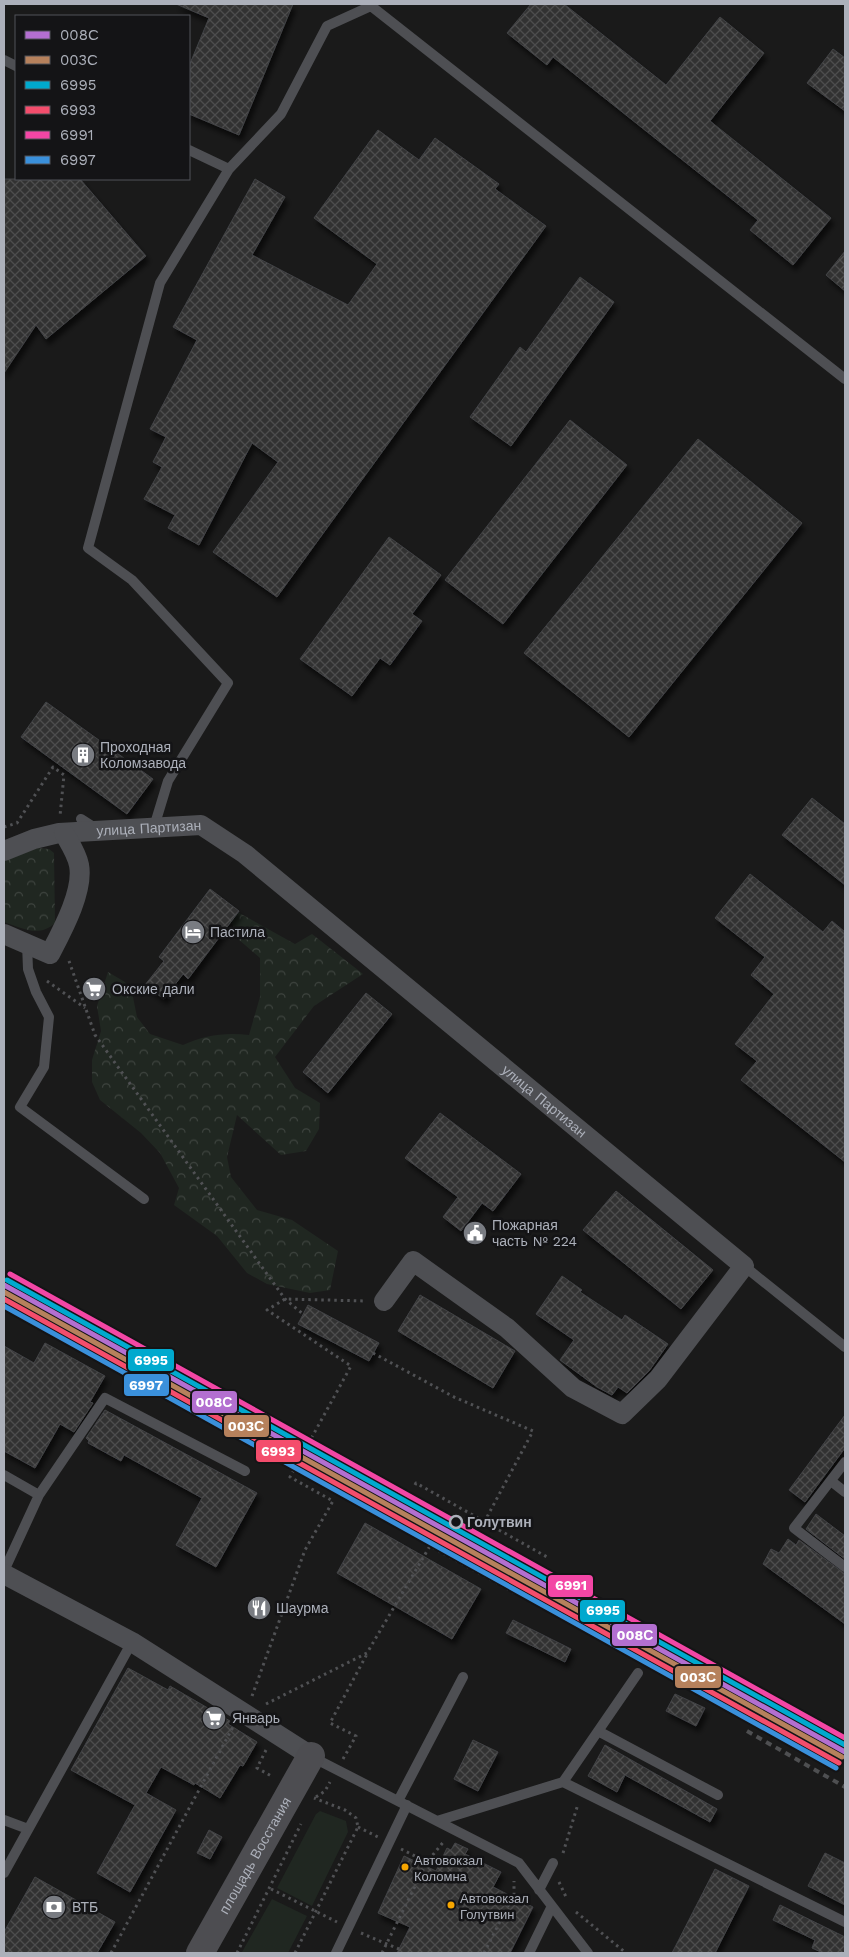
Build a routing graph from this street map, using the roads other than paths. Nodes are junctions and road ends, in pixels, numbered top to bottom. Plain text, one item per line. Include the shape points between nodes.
1 (190, 150) edge
2 (229, 169) junction
3 (845, 379) edge
4 (81, 819) dead end
5 (154, 827) junction
6 (98, 830) junction
7 (62, 833) junction
8 (4, 851) edge
9 (4, 934) edge
10 (27, 944) junction
11 (144, 1199) dead end
12 (744, 1266) junction
13 (384, 1301) road end
14 (845, 1347) edge
15 (845, 1462) edge
16 (245, 1471) dead end
17 (4, 1475) edge
18 (831, 1481) junction
19 (845, 1492) edge
20 (39, 1495) junction
21 (845, 1567) edge
22 (4, 1572) edge
23 (132, 1642) junction
24 (638, 1673) dead end
25 (464, 1676) dead end
26 (598, 1731) junction
27 (311, 1756) junction
28 (563, 1782) junction
29 (718, 1795) dead end
30 (402, 1803) junction
31 (4, 1820) edge
32 (437, 1821) junction
33 (28, 1829) junction
34 (553, 1864) dead end
35 (4, 1872) edge
36 (539, 1890) junction
37 (551, 1908) junction
38 (845, 1922) edge
39 (200, 1953) edge
40 (336, 1953) edge
41 (529, 1953) edge
42 (588, 1953) edge

1 - 2 lane
2 - 3 lane via 282,114 327,26 371,6
2 - 5 lane via 160,283 88,548 132,580 228,683 168,780
4 - 6 lane
5 - 6 street, улица Партизан
5 - 12 street, улица Партизан via 201,824 245,854
6 - 7 street, улица Партизан
7 - 8 street, улица Партизан via 34,839
7 - 10 street via 79,865 76,895 66,925 50,954
9 - 10 street
10 - 11 lane via 28,969 49,1017 44,1067 20,1108
12 - 13 street via 658,1379 622,1414 574,1388 507,1328 413,1261
12 - 14 lane
15 - 18 lane
16 - 20 lane via 105,1398
17 - 20 lane
18 - 19 lane
18 - 21 lane via 794,1528
20 - 22 lane
22 - 23 street
23 - 27 street
23 - 33 lane
24 - 26 lane
25 - 30 lane
26 - 28 lane
26 - 29 lane
27 - 30 lane
27 - 39 street, площадь Восстания
28 - 32 lane
28 - 38 lane
30 - 32 lane
30 - 40 lane
31 - 33 lane
32 - 36 lane via 519,1863
33 - 35 lane
34 - 36 lane
36 - 37 lane
37 - 41 lane
37 - 42 lane

